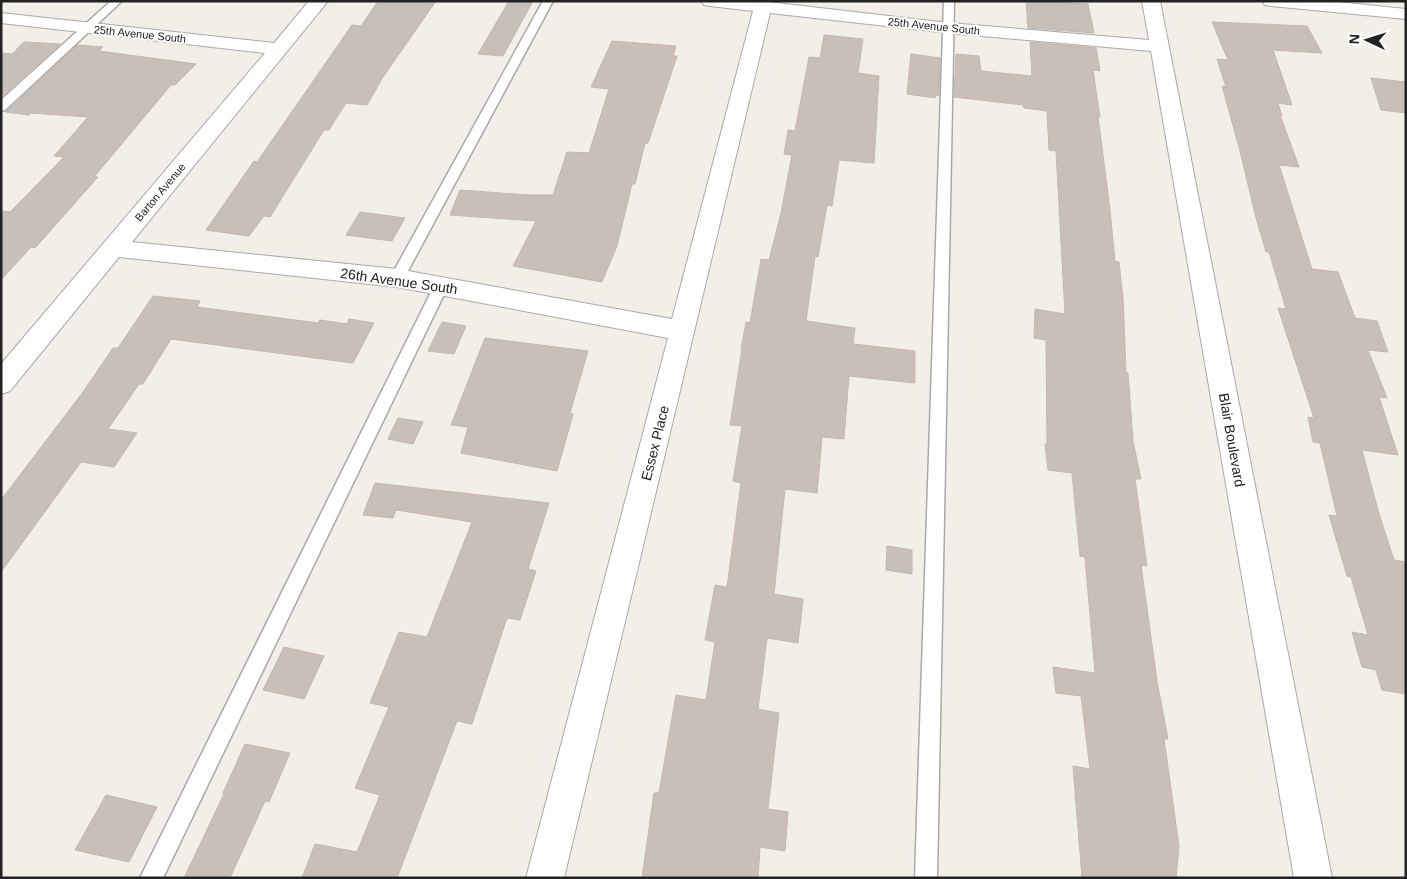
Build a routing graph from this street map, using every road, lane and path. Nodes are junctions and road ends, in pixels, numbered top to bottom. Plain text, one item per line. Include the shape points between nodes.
1 (117, 1) edge
2 (319, 1) edge
3 (548, 1) edge
4 (710, 1) edge
5 (949, 1) edge
6 (1151, 1) edge
7 (1272, 1) edge
8 (764, 7) junction
9 (1406, 14) edge
10 (1, 18) edge
11 (87, 28) junction
12 (949, 28) junction
13 (1159, 46) junction
14 (278, 49) junction
15 (1, 107) edge
16 (114, 248) junction
17 (397, 278) junction
18 (441, 286) junction
19 (683, 331) junction
20 (1, 383) edge
21 (151, 878) edge
22 (545, 878) edge
23 (926, 878) edge
24 (1313, 878) edge

1 - 11 lane
2 - 14 street, Barton Avenue
3 - 17 lane
4 - 8 street, 25th Avenue South
5 - 12 lane
6 - 13 street, Blair Boulevard
7 - 9 street
8 - 12 street, 25th Avenue South
8 - 19 street, Essex Place
10 - 11 street, 25th Avenue South
11 - 14 street, 25th Avenue South
11 - 15 lane
12 - 13 street, 25th Avenue South
12 - 23 lane
13 - 24 street, Blair Boulevard
14 - 16 street, Barton Avenue
16 - 17 street, 26th Avenue South
16 - 20 street, Barton Avenue
17 - 18 street, 26th Avenue South
18 - 19 street, 26th Avenue South
18 - 21 lane
19 - 22 street, Essex Place

